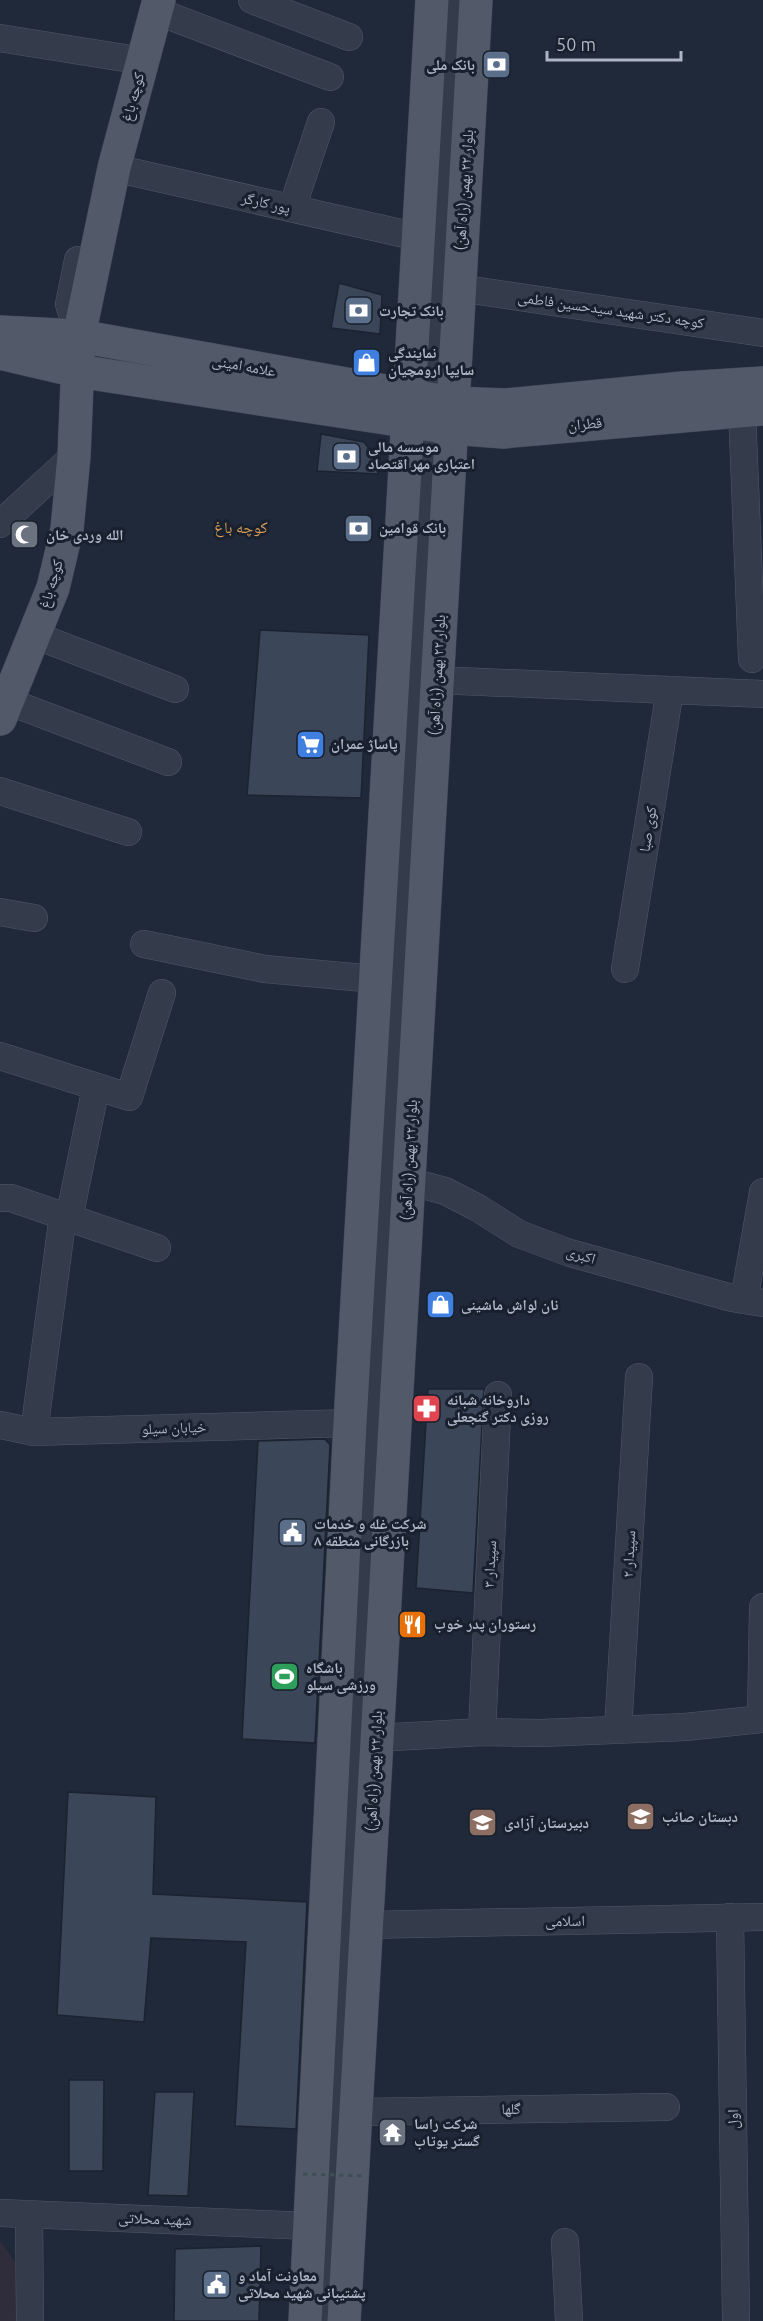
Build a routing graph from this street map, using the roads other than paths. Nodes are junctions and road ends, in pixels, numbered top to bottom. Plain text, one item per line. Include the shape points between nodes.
1 (252, 0) edge
2 (432, 0) edge
3 (452, 0) edge
4 (476, 0) edge
5 (152, 4) edge
6 (349, 36) dead end
7 (0, 38) edge
8 (135, 59) junction
9 (330, 77) dead end
10 (321, 122) dead end
11 (114, 168) junction
12 (292, 208) junction
13 (418, 237) junction
14 (458, 288) junction
15 (0, 332) edge
16 (763, 333) edge
17 (79, 336) junction
18 (0, 352) edge
19 (77, 370) junction
20 (763, 383) edge
21 (753, 409) edge
22 (430, 412) junction
23 (74, 456) junction
24 (0, 524) edge
25 (756, 568) edge
26 (34, 635) junction
27 (752, 659) dead end
28 (436, 680) junction
29 (175, 689) dead end
30 (670, 690) junction
31 (763, 694) edge
32 (4, 710) edge
33 (168, 762) dead end
34 (0, 791) edge
35 (128, 832) dead end
36 (0, 912) edge
37 (34, 918) dead end
38 (144, 944) dead end
39 (626, 969) dead end
40 (375, 979) junction
41 (162, 993) dead end
42 (0, 1056) edge
43 (96, 1087) junction
44 (408, 1181) junction
45 (763, 1192) edge
46 (0, 1198) edge
47 (63, 1215) junction
48 (157, 1248) dead end
49 (754, 1301) edge
50 (639, 1377) dead end
51 (498, 1395) dead end
52 (373, 1417) junction
53 (0, 1425) edge
54 (34, 1432) junction
55 (763, 1607) edge
56 (762, 1719) edge
57 (618, 1730) junction
58 (482, 1732) junction
59 (376, 1738) junction
60 (730, 1917) junction
61 (763, 1917) edge
62 (366, 1925) junction
63 (666, 2107) dead end
64 (356, 2112) junction
65 (0, 2213) edge
66 (29, 2214) junction
67 (310, 2226) junction
68 (565, 2242) dead end
69 (30, 2321) edge
70 (305, 2321) edge
71 (322, 2321) edge
72 (344, 2321) edge
73 (568, 2321) edge
74 (736, 2321) edge

1 - 6 street
2 - 13 main road, بلوار ۲۲ بهمن (راه آهن)
3 - 22 street
4 - 14 main road, بلوار ۲۲ بهمن (راه آهن)
5 - 8 main road, کوچه باغ
5 - 9 street
7 - 8 street
8 - 11 main road, کوچه باغ
8 - 17 street via 99,165 69,304
10 - 12 street
11 - 12 street, پور کارگر
11 - 17 main road, کوچه باغ
12 - 13 street, پور کارگر
13 - 22 main road, بلوار ۲۲ بهمن (راه آهن)
14 - 16 street, کوچه دکتر شهید سیدحسین فاطمی
14 - 22 main road, بلوار ۲۲ بهمن (راه آهن)
15 - 17 main road, علامه امینی
17 - 19 main road, کوچه باغ
17 - 22 main road, علامه امینی
18 - 19 main road, علامه امینی
19 - 22 main road, علامه امینی
19 - 23 main road, کوچه باغ
20 - 22 main road, قطران
21 - 22 main road, قطران via 503,432
21 - 25 street
22 - 28 main road, بلوار ۲۲ بهمن (راه آهن)
22 - 40 main road, بلوار ۲۲ بهمن (راه آهن)
22 - 52 street
23 - 24 street
23 - 26 main road, کوچه باغ via 67,530 53,588
25 - 27 street
26 - 29 street
26 - 32 main road, کوچه باغ
28 - 30 street
28 - 44 main road, بلوار ۲۲ بهمن (راه آهن)
30 - 31 street
30 - 39 street, کوی صبا
32 - 33 street
34 - 35 street
36 - 37 street
38 - 40 street via 265,969
40 - 52 main road, بلوار ۲۲ بهمن (راه آهن)
41 - 43 street via 129,1097
42 - 43 street
43 - 47 street via 71,1209
44 - 49 street, اکبری via 445,1191 519,1234 570,1253 732,1299
44 - 52 main road, بلوار ۲۲ بهمن (راه آهن)
45 - 49 street
46 - 47 street
47 - 48 street
47 - 54 street
50 - 57 street, سپیدار ۲
51 - 58 street, سپیدار ۳
52 - 54 street, خیابان سیلو
52 - 59 main road, بلوار ۲۲ بهمن (راه آهن)
52 - 67 main road, بلوار ۲۲ بهمن (راه آهن)
52 - 71 street
53 - 54 street, خیابان سیلو
55 - 56 street
56 - 57 street
57 - 58 street
58 - 59 street
59 - 62 main road, بلوار ۲۲ بهمن (راه آهن)
60 - 61 street, اسلامی
60 - 62 street, اسلامی
60 - 74 street, اول
62 - 64 main road, بلوار ۲۲ بهمن (راه آهن)
63 - 64 street, گلها
64 - 72 main road, بلوار ۲۲ بهمن (راه آهن)
65 - 66 street, شهید محلاتی
66 - 67 street, شهید محلاتی
66 - 69 street
67 - 70 main road, بلوار ۲۲ بهمن (راه آهن)
68 - 73 street

